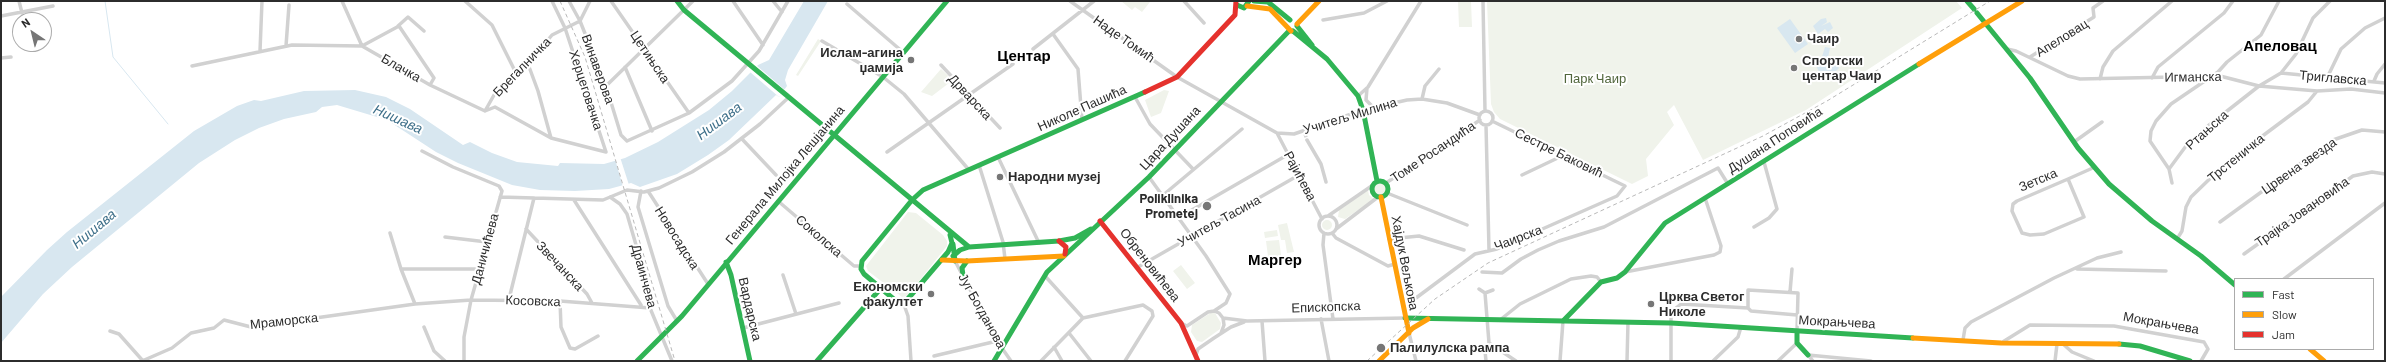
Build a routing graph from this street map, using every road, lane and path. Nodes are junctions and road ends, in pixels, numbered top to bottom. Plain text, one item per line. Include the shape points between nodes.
1 (19, 1) edge
2 (262, 1) edge
3 (342, 1) edge
4 (465, 1) edge
5 (552, 1) edge
6 (569, 1) edge
7 (590, 1) edge
8 (611, 1) edge
9 (677, 1) edge
10 (693, 1) edge
11 (733, 1) edge
12 (773, 1) edge
13 (788, 1) edge
14 (947, 1) edge
15 (1070, 1) edge
16 (1094, 1) edge
17 (1184, 1) edge
18 (1254, 1) edge
19 (1318, 1) edge
20 (1387, 1) edge
21 (1421, 1) edge
22 (1483, 1) edge
23 (1967, 1) edge
24 (2022, 1) edge
25 (2103, 1) edge
26 (2172, 1) edge
27 (2233, 1) edge
28 (2279, 1) edge
29 (2330, 1) edge
30 (1236, 2) edge
31 (1266, 2) edge
32 (847, 4) dead end
33 (1248, 4) edge
34 (289, 5) dead end
35 (53, 6) dead end
36 (684, 10) junction
37 (1082, 10) junction
38 (22, 12) edge
39 (26, 12) edge
40 (782, 12) junction
41 (12, 14) edge
42 (1, 16) edge
43 (2385, 18) edge
44 (1323, 20) dead end
45 (580, 21) junction
46 (1204, 23) dead end
47 (1295, 23) junction
48 (1985, 24) junction
49 (398, 26) junction
50 (565, 28) junction
51 (1289, 29) junction
52 (424, 31) dead end
53 (1053, 34) junction
54 (822, 40) dead end
55 (763, 45) junction
56 (1312, 45) junction
57 (286, 46) junction
58 (362, 46) junction
59 (644, 49) junction
60 (1033, 49) dead end
61 (2006, 49) junction
62 (260, 51) junction
63 (904, 53) junction
64 (11, 57) dead end
65 (2030, 57) junction
66 (1, 58) edge
67 (528, 64) junction
68 (1013, 64) dead end
69 (2385, 64) edge
70 (941, 65) dead end
71 (192, 66) dead end
72 (625, 67) junction
73 (751, 67) junction
74 (1440, 69) dead end
75 (516, 73) junction
76 (2282, 73) junction
77 (2212, 76) junction
78 (883, 77) junction
79 (1177, 77) junction
80 (2152, 78) junction
81 (2327, 78) junction
82 (2100, 79) junction
83 (2374, 81) junction
84 (2385, 83) edge
85 (430, 85) junction
86 (606, 86) junction
87 (2259, 86) junction
88 (1368, 87) junction
89 (2317, 91) junction
90 (2385, 93) edge
91 (968, 94) junction
92 (1358, 96) junction
93 (1135, 97) junction
94 (788, 98) junction
95 (1422, 99) junction
96 (1220, 101) junction
97 (1373, 107) junction
98 (1363, 110) junction
99 (485, 111) junction
100 (1486, 111) junction
101 (688, 113) junction
102 (1480, 116) junction
103 (1082, 120) junction
104 (1480, 120) junction
105 (1492, 121) junction
106 (929, 122) junction
107 (2102, 122) dead end
108 (1486, 125) junction
109 (1000, 128) dead end
110 (652, 130) junction
111 (1242, 130) dead end
112 (2385, 132) edge
113 (1277, 133) junction
114 (833, 135) junction
115 (551, 138) junction
116 (742, 139) junction
117 (1308, 140) tunnel mouth
118 (2074, 142) junction
119 (1176, 150) junction
120 (422, 151) dead end
121 (887, 152) dead end
122 (1288, 154) junction
123 (1564, 155) junction
124 (998, 157) junction
125 (1764, 162) junction
126 (979, 165) junction
127 (2095, 167) junction
128 (1193, 169) junction
129 (2169, 169) junction
130 (969, 170) junction
131 (1522, 174) dead end
132 (2385, 174) edge
133 (776, 175) dead end
134 (1300, 175) junction
135 (1149, 177) junction
136 (2068, 179) junction
137 (1326, 182) dead end
138 (1375, 183) junction
139 (2172, 183) dead end
140 (1386, 184) junction
141 (1728, 184) junction
142 (1625, 186) joint
143 (641, 191) junction
144 (648, 191) junction
145 (1387, 193) junction
146 (1162, 196) junction
147 (610, 197) junction
148 (1380, 197) junction
149 (500, 198) junction
150 (534, 198) junction
151 (1704, 198) junction
152 (574, 200) junction
153 (912, 200) junction
154 (778, 201) junction
155 (2385, 203) edge
156 (1328, 216) junction
157 (1178, 218) junction
158 (1322, 218) junction
159 (1100, 221) junction
160 (2220, 222) dead end
161 (1467, 225) dead end
162 (1754, 227) dead end
163 (526, 229) junction
164 (1091, 229) junction
165 (1336, 229) junction
166 (390, 232) dead end
167 (1324, 233) junction
168 (1332, 233) junction
169 (950, 236) junction
170 (1191, 236) junction
171 (445, 237) dead end
172 (1389, 239) junction
173 (2177, 239) junction
174 (1059, 241) junction
175 (487, 242) junction
176 (1039, 242) junction
177 (1003, 245) junction
178 (969, 246) junction
179 (1464, 250) dead end
180 (1489, 250) junction
181 (2121, 252) dead end
182 (2244, 254) dead end
183 (1064, 256) junction
184 (954, 259) junction
185 (1005, 259) junction
186 (942, 260) junction
187 (967, 261) junction
188 (726, 262) junction
189 (1395, 264) junction
190 (861, 266) junction
191 (1138, 267) junction
192 (401, 269) junction
193 (479, 269) junction
194 (1792, 269) dead end
195 (2075, 269) junction
196 (2166, 271) dead end
197 (1482, 272) dead end
198 (1625, 272) junction
199 (783, 275) dead end
200 (962, 275) junction
201 (1045, 276) junction
202 (2285, 278) edge
203 (1601, 282) junction
204 (708, 284) junction
205 (2234, 284) edge
206 (881, 288) junction
207 (1479, 289) dead end
208 (1493, 290) dead end
209 (1790, 292) junction
210 (1485, 293) junction
211 (1416, 298) dead end
212 (509, 299) junction
213 (471, 300) junction
214 (560, 301) junction
215 (903, 302) junction
216 (592, 303) junction
217 (839, 303) dead end
218 (415, 304) junction
219 (641, 305) junction
220 (650, 308) junction
221 (1748, 308) junction
222 (1214, 311) junction
223 (796, 314) junction
224 (1797, 314) junction
225 (1083, 318) junction
226 (1223, 318) junction
227 (1333, 318) junction
228 (1405, 318) junction
229 (1321, 319) junction
230 (1429, 319) junction
231 (1487, 320) junction
232 (677, 321) junction
233 (1247, 321) junction
234 (1262, 321) junction
235 (1500, 321) junction
236 (1562, 321) junction
237 (1628, 322) junction
238 (1671, 323) junction
239 (424, 327) dead end
240 (1741, 327) junction
241 (743, 328) junction
242 (1186, 329) junction
243 (1797, 331) junction
244 (110, 332) dead end
245 (1069, 333) junction
246 (1221, 333) junction
247 (1408, 333) junction
248 (598, 336) dead end
249 (662, 336) junction
250 (1964, 340) junction
251 (997, 341) junction
252 (2001, 342) junction
253 (1489, 343) junction
254 (1797, 343) junction
255 (2060, 344) junction
256 (1054, 347) junction
257 (1002, 348) junction
258 (1195, 348) junction
259 (2311, 350) edge
260 (1808, 355) junction
261 (934, 356) dead end
262 (143, 361) edge
263 (445, 361) edge
264 (464, 361) edge
265 (637, 361) edge
266 (672, 361) edge
267 (750, 361) edge
268 (817, 361) edge
269 (911, 361) edge
270 (994, 361) edge
271 (1011, 361) edge
272 (1041, 361) edge
273 (1062, 361) edge
274 (1091, 361) edge
275 (1125, 361) edge
276 (1198, 361) edge
277 (1265, 361) edge
278 (1329, 361) edge
279 (1379, 361) edge
280 (1416, 361) edge
281 (1486, 361) edge
282 (1516, 361) edge
283 (1560, 361) edge
284 (1627, 361) edge
285 (1671, 361) edge
286 (1713, 361) edge
287 (1778, 361) edge
288 (1813, 361) edge
289 (1871, 361) edge
290 (2055, 361) edge
291 (2094, 361) edge
292 (2190, 361) edge
293 (2201, 361) edge
294 (2324, 361) edge

1 - 38 street
2 - 62 street
3 - 58 street
4 - 75 street via 492,25
5 - 50 street, Херцеговачка
6 - 45 street, Винаверова
7 - 45 street
8 - 59 street, Цетињска
9 - 36 street
10 - 36 street
11 - 55 street
12 - 40 street
13 - 40 street
14 - 63 street, Генерала Милојка Лешјанина
15 - 37 street, Наде Томић
16 - 37 street
17 - 46 street
18 - 31 street
19 - 47 street
20 - 44 street via 1364,13
21 - 88 street
22 - 100 street
23 - 48 street
24 - 48 street, Душана Поповића
25 - 65 street, Апеловац via 2093,8 2094,17
26 - 82 street via 2113,51 2103,67
27 - 80 street via 2224,13 2158,67
28 - 77 street via 2261,35
29 - 76 street via 2313,18 2296,54
30 - 33 street, Николе Пашића via 1242,8
30 - 79 street, Николе Пашића via 1235,15
31 - 47 street
32 - 63 street
33 - 51 street, Николе Пашића via 1270,9
34 - 57 street
35 - 39 street
36 - 59 street
36 - 73 street
37 - 53 street
37 - 79 street, Наде Томић
40 - 55 street
41 - 42 street
43 - 81 street via 2365,28 2341,49
45 - 50 street, Брегалничка
45 - 86 street, Винаверова
47 - 51 street
47 - 51 street
47 - 56 street
48 - 61 street
48 - 125 street, Душана Поповића via 1833,116
49 - 52 street via 408,17
49 - 58 street
49 - 85 street via 434,78
50 - 67 street, Брегалничка via 552,35
50 - 115 street, Херцеговачка via 606,152
51 - 56 street, Николе Пашића
51 - 96 street, Цара Душана
53 - 60 street
53 - 103 street via 1078,69
54 - 78 street
55 - 73 street
56 - 92 street via 1339,71
57 - 58 street
57 - 62 street
58 - 85 street, Блачка
59 - 72 street
59 - 101 street, Цетињска
61 - 65 street, Игманска
61 - 118 street via 2030,78
62 - 71 street
63 - 78 street, Генерала Милојка Лешјанина
64 - 66 street
65 - 82 street, Игманска via 2075,78
67 - 75 street, Брегалничка
67 - 115 street
68 - 91 street
69 - 83 street
70 - 91 street, Дрварска
72 - 86 street
72 - 110 street
73 - 94 street
73 - 101 street
74 - 95 street via 1425,86
75 - 99 street, Брегалничка via 498,88
76 - 81 street, Триглавска
76 - 87 street, Ртањска
77 - 80 street, Игманска
77 - 87 street, Игманска via 2230,77
77 - 129 street via 2171,104 2151,131 2152,144
78 - 106 street via 915,104
78 - 114 street, Генерала Милојка Лешјанина
79 - 93 street, Николе Пашића
79 - 96 street, Наде Томић
80 - 82 street, Игманска
81 - 83 street, Триглавска
83 - 84 street, Триглавска
85 - 99 street, Блачка
86 - 110 street, Винаверова via 623,139 629,140
87 - 89 street, Игманска
87 - 129 street, Ртањска via 2186,146
88 - 92 street
88 - 97 street via 1366,100
89 - 90 street, Игманска via 2351,89
89 - 173 street, Трстеничка via 2308,102 2225,164 2191,197 2186,207 2182,231
91 - 106 street
91 - 109 street, Дрварска
92 - 98 street
93 - 103 street, Николе Пашића
93 - 119 street via 1148,121
94 - 114 street
94 - 116 street
95 - 97 street, Учитељ Милина via 1396,101
95 - 102 street, Учитељ Милина via 1447,103
96 - 113 street, Наде Томић
96 - 119 street, Цара Душана
97 - 98 street, Учитељ Милина
98 - 113 street, Учитељ Милина via 1304,132
98 - 138 street
99 - 115 street via 495,107
100 - 102 street
100 - 105 street via 1491,113
101 - 110 street
102 - 104 street
103 - 124 street, Николе Пашића
104 - 108 street
104 - 140 street, Томе Росандића
105 - 108 street
105 - 123 street, Сестре Баковић
106 - 121 street
106 - 130 street
107 - 118 street
108 - 180 street
111 - 128 street
112 - 160 street, Црвена звезда via 2362,130 2333,140
113 - 122 street, Рајићева
114 - 153 street
114 - 154 street, Генерала Милојка Лешјанина
116 - 133 street
116 - 144 street via 692,172
117 - 137 street via 1321,164
118 - 127 street
119 - 128 street
119 - 135 street, Цара Душана
120 - 149 street via 499,186 502,191
122 - 134 street, Рајићева
122 - 157 street
123 - 131 street
123 - 142 street, Сестре Баковић
124 - 126 street, Николе Пашића
124 - 176 street
125 - 141 street, Душана Поповића
125 - 162 street via 1777,209 1769,218
126 - 130 street, Николе Пашића
126 - 177 street
127 - 136 street, Зетска
127 - 173 street via 2124,197
128 - 146 street
129 - 139 street
130 - 153 street, Николе Пашића via 920,191
132 - 182 street, Трајка Јовановића via 2372,172 2352,176
134 - 158 street, Рајићева
134 - 170 street, Учитељ Тасина
135 - 146 street
135 - 159 street, Цара Душана
136 - 136 street, Зетска via 2013,204 2012,211 2022,233 2044,234 2084,217
138 - 140 street
138 - 148 street, Хајдук Вељкова via 1372,192
138 - 156 street
140 - 145 street
141 - 151 street, Душана Поповића
141 - 197 street via 1718,168 1604,227 1549,245 1521,259 1502,273
142 - 180 street, Чаирска via 1617,196 1497,249
143 - 144 street
143 - 147 street via 627,190
143 - 232 street via 638,207 668,306
144 - 204 street, Новосадска
145 - 148 street
145 - 161 street
146 - 157 street
147 - 152 street
147 - 220 street, Драинчева via 620,204 627,214 650,293
148 - 165 street
148 - 172 street, Хајдук Вељкова
149 - 150 street
149 - 175 street, Даничићева
150 - 152 street
150 - 163 street
151 - 198 street, Душана Поповића via 1662,225
151 - 198 street via 1721,246 1720,252
152 - 219 street
153 - 169 street
153 - 190 street, Николе Пашића via 864,258
154 - 188 street, Генерала Милојка Лешјанина
154 - 190 street, Соколска via 854,266
155 - 202 street
156 - 158 street
156 - 165 street via 1334,219
157 - 170 street
158 - 167 street via 1319,226
159 - 164 street, Цара Душана
159 - 191 street, Обреновићева
163 - 212 street
163 - 216 street, Звечанска via 587,294
164 - 174 street via 1074,238
164 - 183 street, Цара Душана
165 - 168 street
166 - 192 street
167 - 168 street
167 - 227 street via 1323,245
168 - 189 street via 1336,238 1388,266
169 - 178 street
169 - 184 street
169 - 186 street via 951,247
170 - 191 street, Учитељ Тасина
170 - 222 street via 1230,294 1226,303
171 - 175 street
172 - 179 street via 1419,236
172 - 189 street, Хајдук Вељкова
173 - 205 street
174 - 176 street
174 - 183 street via 1066,247
175 - 193 street, Даничићева
176 - 177 street
177 - 178 street
177 - 185 street
178 - 184 street via 960,250
180 - 211 street, Чаирска via 1475,254 1461,263
181 - 195 street via 2097,258
183 - 185 street
183 - 201 street, Цара Душана
184 - 186 street
184 - 187 street
184 - 200 street, Југ Богданова
185 - 187 street
186 - 215 street
187 - 200 street via 962,268
188 - 204 street, Генерала Милојка Лешјанина
188 - 241 street, Вардарска
189 - 228 street, Хајдук Вељкова
190 - 206 street via 864,274
191 - 242 street, Обреновићева
192 - 193 street
192 - 218 street
193 - 213 street, Даничићева
194 - 209 street
195 - 196 street
195 - 250 street via 1968,324
198 - 203 street, Душана Поповића via 1617,278
199 - 223 street
200 - 251 street, Југ Богданова
201 - 225 street
201 - 257 street, Цара Душана
203 - 235 street via 1597,277 1590,276 1571,279 1520,304
203 - 236 street, Душана Поповића
204 - 232 street, Генерала Милојка Лешјанина
206 - 215 street via 896,301
206 - 268 street
207 - 210 street
208 - 210 street
209 - 221 street via 1748,290
209 - 224 street via 1798,293
210 - 231 street
212 - 213 street, Косовска
212 - 214 street, Косовска
213 - 218 street, Косовска
213 - 264 street, Даничићева via 464,337
214 - 216 street, Косовска
214 - 248 street via 561,327 570,348 575,349
215 - 269 street via 908,316
216 - 219 street, Косовска
217 - 223 street
218 - 262 street, Мраморска via 251,327 224,320 214,328 194,331 172,348
219 - 220 street, Косовска
220 - 249 street, Драинчева
221 - 224 street via 1751,312
221 - 238 street via 1679,305
222 - 226 street
222 - 242 street via 1208,312
223 - 241 street
224 - 243 street
225 - 245 street
225 - 275 street via 1141,305 1152,311 1154,315
226 - 233 street, Епископска
226 - 246 street
227 - 228 street, Епископска
227 - 229 street, Епископска
228 - 230 street
228 - 247 street, Хајдук Вељкова
229 - 234 street, Епископска
229 - 278 street
230 - 231 street
230 - 247 street
231 - 235 street
231 - 253 street
232 - 249 street, Генерала Милојка Лешјанина
233 - 234 street, Епископска
233 - 246 street, Епископска
234 - 277 street
235 - 236 street
236 - 237 street, Мокрањчева
236 - 283 street
237 - 238 street, Мокрањчева
237 - 284 street
238 - 240 street, Мокрањчева
238 - 285 street
239 - 263 street via 434,351
240 - 243 street, Мокрањчева
240 - 286 street via 1738,338
241 - 267 street, Вардарска
242 - 258 street, Обреновићева
243 - 250 street, Мокрањчева
243 - 254 street
244 - 262 street, Мраморска via 119,334
245 - 256 street
245 - 274 street
246 - 258 street, Епископска
247 - 279 street
247 - 280 street
249 - 265 street, Генерала Милојка Лешјанина
249 - 266 street, Драинчева
250 - 252 street, Мокрањчева
251 - 257 street, Југ Богданова
251 - 261 street
252 - 255 street, Мокрањчева
252 - 293 street, Мокрањчева via 2030,325 2114,326 2204,342 2208,349
253 - 281 street via 1485,350
253 - 282 street
254 - 260 street
254 - 287 street
255 - 290 street
255 - 291 street
255 - 292 street, Мокрањчева via 2140,346
256 - 272 street
256 - 273 street
257 - 270 street, Цара Душана
257 - 271 street, Југ Богданова
258 - 276 street, Обреновићева
259 - 294 street
260 - 288 street
260 - 289 street

